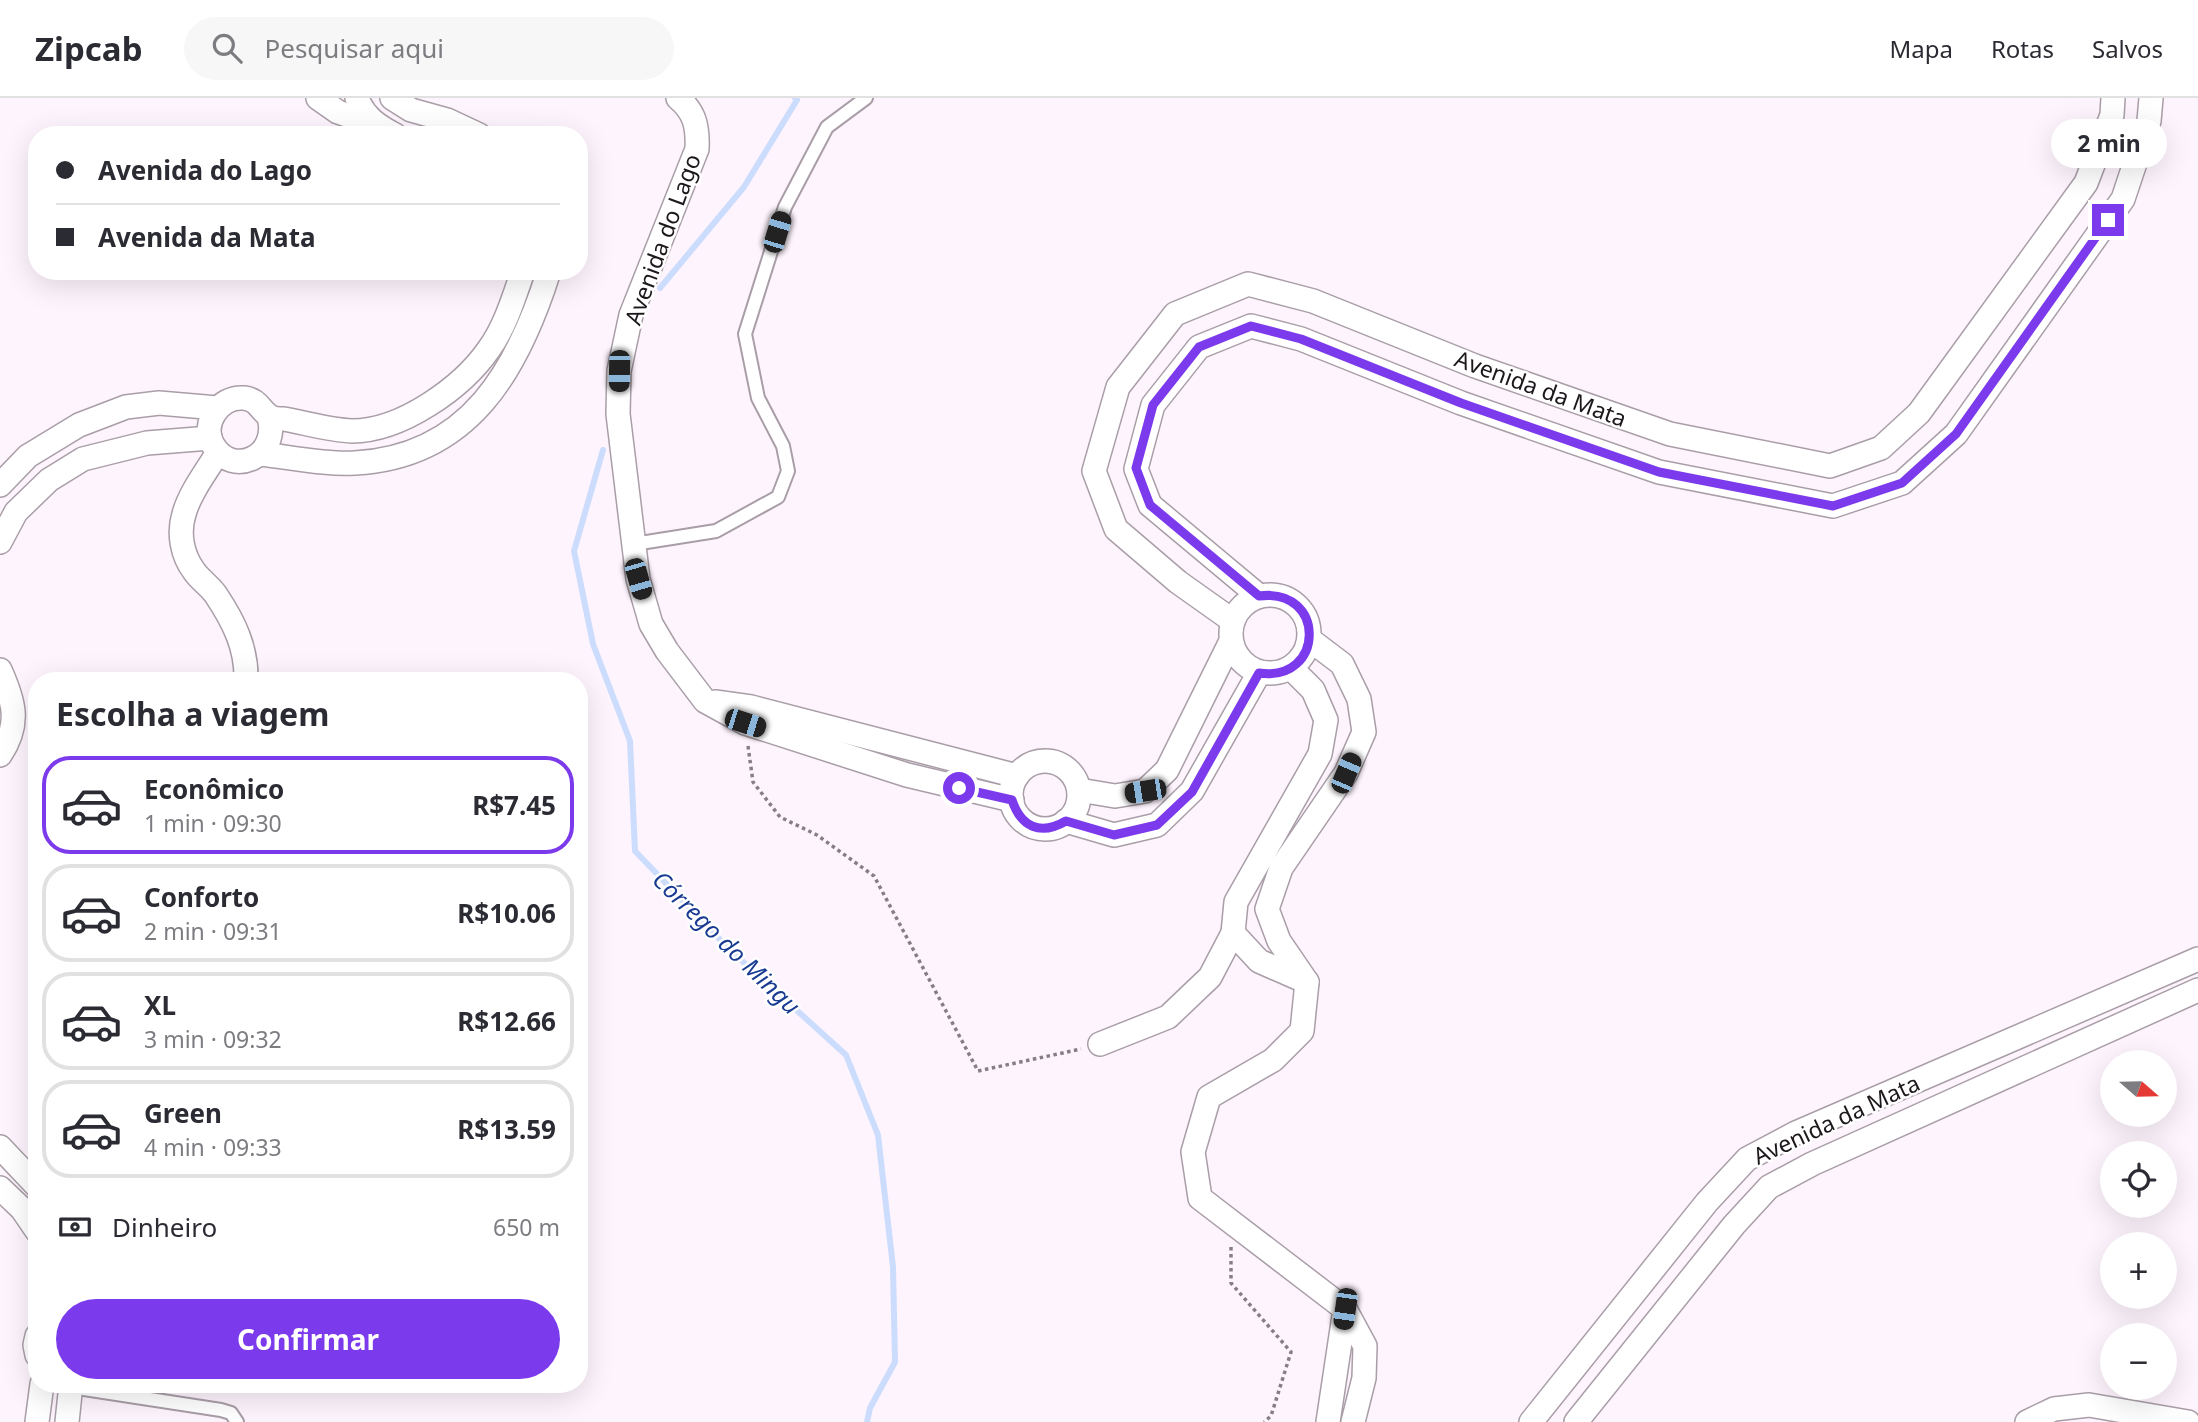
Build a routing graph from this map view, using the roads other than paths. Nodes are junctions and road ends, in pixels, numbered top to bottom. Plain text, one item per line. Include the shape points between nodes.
1 (318, 98) edge
2 (357, 98) edge
3 (392, 98) edge
4 (678, 98) edge
5 (866, 98) edge
6 (2113, 98) edge
7 (2151, 98) edge
8 (375, 126) edge
9 (381, 126) edge
10 (460, 126) edge
11 (520, 280) edge
12 (546, 280) edge
13 (217, 408) junction
14 (269, 417) junction
15 (214, 445) junction
16 (260, 454) junction
17 (0, 485) edge
18 (0, 542) edge
19 (634, 544) junction
20 (1259, 596) junction
21 (1232, 631) junction
22 (1309, 639) junction
23 (1292, 668) junction
24 (0, 670) edge
25 (246, 672) edge
26 (1259, 673) junction
27 (705, 701) junction
28 (0, 755) edge
29 (1017, 776) junction
30 (1079, 790) junction
31 (1012, 800) junction
32 (1066, 821) junction
33 (1233, 933) junction
34 (2198, 959) edge
35 (1307, 982) junction
36 (2198, 989) edge
37 (1100, 1044) road end
38 (0, 1147) edge
39 (28, 1177) edge
40 (0, 1188) edge
41 (28, 1218) edge
42 (1345, 1309) junction
43 (41, 1393) edge
44 (70, 1393) edge
45 (115, 1393) edge
46 (37, 1422) edge
47 (67, 1422) edge
48 (236, 1422) edge
49 (1328, 1422) edge
50 (1353, 1422) edge
51 (1531, 1422) edge
52 (1576, 1422) edge
53 (2026, 1422) edge
54 (2188, 1422) edge

1 - 8 street via 338,112
2 - 9 street via 365,114
3 - 10 street via 411,110
4 - 19 street, Avenida do Lago via 695,120 697,149 631,315 619,371 618,414
5 - 19 lane via 827,127 785,207 745,334 758,398 783,446 788,471 778,496 716,531
6 - 21 street, Avenida da Mata via 2112,115 2086,183 1919,413 1881,448 1830,466 1670,434 1475,366 1313,301 1248,284 1175,314 1118,387 1094,471 1116,529
7 - 20 street, Avenida da Mata via 2149,121 2123,199 1956,434 1902,483 1833,506 1659,472 1461,403 1301,339 1251,326 1199,347 1153,405 1136,468 1150,505
11 - 14 street via 489,349 453,387 413,415 352,431
12 - 16 street via 505,377 472,415 431,443 386,459 354,464
13 - 14 street via 246,398
13 - 15 street via 211,417
13 - 17 street via 159,403 125,407 79,425 28,456
14 - 16 street via 271,437
15 - 16 street via 230,460 251,460
15 - 18 street via 147,443 83,459 49,480 16,512
15 - 25 street via 184,513 181,539 193,570 214,592 235,626
19 - 27 street, Avenida do Lago via 651,624
20 - 21 street via 1239,610
20 - 22 street via 1272,594 1295,603 1308,624
21 - 26 street via 1236,655
21 - 30 street via 1167,770 1145,791 1115,796
22 - 23 street via 1301,660
22 - 35 street via 1342,664 1359,699 1364,732 1346,773 1281,868 1267,909 1279,941
23 - 26 street
23 - 33 street via 1313,690 1326,720 1320,754 1236,902
24 - 28 street via 12,696 13,722
26 - 32 street via 1192,792 1157,825 1114,835
27 - 29 street via 751,707
27 - 31 street, Avenida do Lago via 745,723 907,775
29 - 30 street via 1036,762 1047,761 1068,770
29 - 31 street
30 - 32 street via 1074,813
31 - 32 street via 1016,811 1033,827 1056,827
33 - 35 street via 1259,961
33 - 37 street via 1210,977 1168,1017
34 - 51 street, Avenida da Mata via 1796,1133 1747,1159 1707,1202
35 - 42 street via 1302,1031 1273,1060 1209,1097 1193,1153 1200,1198
36 - 52 street, Avenida da Mata via 1769,1187
38 - 39 street
40 - 41 street
42 - 49 street
42 - 50 street via 1365,1346 1364,1378
43 - 46 street
44 - 47 street
45 - 48 lane via 221,1410 231,1413
53 - 54 street via 2054,1409 2089,1405

